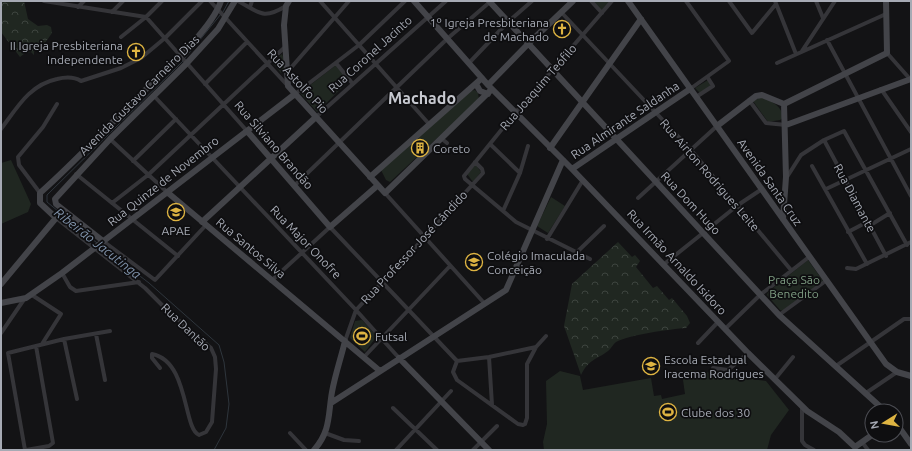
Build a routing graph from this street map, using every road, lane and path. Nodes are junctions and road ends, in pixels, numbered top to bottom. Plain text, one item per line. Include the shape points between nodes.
1 (45, 1) edge
2 (84, 1) edge
3 (123, 1) edge
4 (162, 1) edge
5 (202, 1) edge
6 (210, 1) edge
7 (221, 1) edge
8 (237, 1) edge
9 (252, 1) edge
10 (320, 1) edge
11 (349, 1) edge
12 (405, 1) edge
13 (414, 1) edge
14 (446, 1) edge
15 (490, 1) edge
16 (532, 1) edge
17 (573, 1) edge
18 (590, 1) edge
19 (612, 1) edge
20 (628, 1) edge
21 (686, 1) edge
22 (729, 1) edge
23 (816, 1) edge
24 (835, 1) edge
25 (886, 1) edge
26 (776, 3) edge
27 (287, 4) edge
28 (78, 7) junction
29 (250, 7) junction
30 (219, 11) junction
31 (112, 12) junction
32 (561, 12) junction
33 (602, 13) junction
34 (886, 14) junction
35 (146, 17) junction
36 (225, 17) junction
37 (428, 17) junction
38 (334, 18) junction
39 (823, 18) junction
40 (641, 19) junction
41 (508, 22) junction
42 (583, 35) junction
43 (121, 37) dead end
44 (166, 38) junction
45 (447, 39) junction
46 (827, 40) junction
47 (247, 42) junction
48 (528, 44) junction
49 (359, 45) junction
50 (286, 47) junction
51 (802, 51) junction
52 (887, 52) junction
53 (796, 54) junction
54 (181, 55) junction
55 (186, 63) junction
56 (266, 63) junction
57 (336, 63) junction
58 (469, 63) junction
59 (777, 63) dead end
60 (375, 64) junction
61 (610, 64) junction
62 (289, 70) junction
63 (553, 71) junction
64 (844, 73) junction
65 (482, 78) junction
66 (708, 78) junction
67 (910, 79) edge
68 (206, 84) junction
69 (352, 84) junction
70 (476, 84) junction
71 (288, 86) junction
72 (396, 87) junction
73 (490, 89) junction
74 (690, 89) junction
75 (881, 89) junction
76 (295, 94) junction
77 (154, 96) junction
78 (696, 97) junction
79 (857, 98) junction
80 (749, 100) junction
81 (582, 102) junction
82 (57, 104) dead end
83 (224, 104) junction
84 (784, 104) junction
85 (656, 112) junction
86 (515, 113) junction
87 (316, 117) junction
88 (176, 119) junction
89 (428, 124) junction
90 (786, 125) junction
91 (717, 126) junction
92 (1, 129) edge
93 (246, 131) junction
94 (911, 132) edge
95 (191, 135) junction
96 (110, 139) junction
97 (617, 139) junction
98 (824, 140) junction
99 (338, 142) junction
100 (490, 144) junction
101 (528, 146) dead end
102 (550, 148) junction
103 (911, 149) edge
104 (691, 150) junction
105 (212, 158) junction
106 (271, 159) junction
107 (133, 160) junction
108 (563, 160) junction
109 (891, 160) junction
110 (475, 162) junction
111 (812, 166) dead end
112 (572, 169) junction
113 (866, 170) junction
114 (520, 173) junction
115 (76, 174) junction
116 (148, 175) junction
117 (370, 177) junction
118 (786, 177) junction
119 (583, 180) junction
120 (845, 180) junction
121 (657, 183) junction
122 (295, 185) junction
123 (472, 185) junction
124 (378, 186) junction
125 (239, 188) junction
126 (762, 189) junction
127 (826, 190) junction
128 (167, 192) junction
129 (40, 193) junction
130 (385, 193) junction
131 (911, 196) edge
132 (638, 198) dead end
133 (112, 203) junction
134 (738, 205) junction
135 (503, 211) junction
136 (890, 213) junction
137 (56, 218) junction
138 (783, 219) junction
139 (132, 220) junction
140 (204, 223) junction
141 (868, 224) junction
142 (330, 226) junction
143 (604, 226) dead end
144 (532, 231) junction
145 (848, 232) junction
146 (704, 233) junction
147 (425, 237) junction
148 (547, 239) junction
149 (103, 242) junction
150 (911, 242) edge
151 (906, 245) junction
152 (95, 248) junction
153 (576, 253) junction
154 (301, 254) junction
155 (178, 256) junction
156 (886, 256) junction
157 (809, 257) junction
158 (590, 259) dead end
159 (867, 264) junction
160 (663, 265) junction
161 (450, 266) junction
162 (847, 268) dead end
163 (791, 270) junction
164 (62, 273) junction
165 (827, 280) junction
166 (272, 281) junction
167 (139, 282) junction
168 (382, 283) junction
169 (1, 284) edge
170 (760, 295) junction
171 (29, 296) junction
172 (1, 303) edge
173 (485, 304) junction
174 (408, 309) junction
175 (356, 310) junction
176 (779, 314) junction
177 (911, 319) edge
178 (718, 322) junction
179 (725, 329) junction
180 (110, 331) dead end
181 (1, 333) edge
182 (96, 334) junction
183 (546, 336) dead end
184 (381, 337) junction
185 (433, 337) junction
186 (64, 339) junction
187 (345, 341) junction
188 (698, 343) dead end
189 (871, 343) junction
190 (42, 344) junction
191 (36, 346) junction
192 (536, 348) junction
193 (748, 353) junction
194 (364, 357) junction
195 (793, 357) dead end
196 (399, 358) junction
197 (489, 358) junction
198 (457, 361) junction
199 (836, 366) junction
200 (160, 368) dead end
201 (713, 368) dead end
202 (380, 371) junction
203 (897, 372) junction
204 (911, 376) edge
205 (775, 379) junction
206 (105, 380) dead end
207 (451, 391) dead end
208 (866, 393) junction
209 (77, 399) dead end
210 (330, 402) junction
211 (442, 402) junction
212 (877, 403) edge
213 (492, 405) junction
214 (802, 406) junction
215 (393, 408) dead end
216 (497, 426) dead end
217 (415, 429) junction
218 (290, 433) dead end
219 (325, 433) junction
220 (904, 434) edge
221 (360, 441) dead end
222 (482, 442) junction
223 (862, 442) joint
224 (911, 444) edge
225 (853, 448) edge
226 (25, 450) edge
227 (306, 450) edge
228 (314, 450) edge
229 (396, 450) edge
230 (437, 450) edge
231 (474, 450) edge
232 (489, 450) edge
233 (814, 450) edge
234 (868, 450) edge

1 - 28 street
2 - 28 street
3 - 31 street
4 - 35 street
5 - 44 street
6 - 30 street, Rua Astolfo Pio
7 - 30 street, Avenida Gustavo Carneiro Dias
8 - 29 street
8 - 36 street, Avenida Gustavo Carneiro Dias
9 - 29 street
10 - 38 street
11 - 38 street
12 - 49 street
13 - 37 street
14 - 37 street, Rua Coronel Jacinto
15 - 41 street, Rua Dom Hugo
15 - 45 street
16 - 41 street
17 - 32 street
18 - 33 street
19 - 33 street, Rua Joaquim Teófilo
20 - 40 street, Avenida Santa Cruz
21 - 66 street via 728,61
22 - 26 street via 752,33
23 - 39 street
24 - 39 street
25 - 34 street
26 - 53 street
27 - 29 street via 268,15
27 - 50 street via 284,25
28 - 31 street
30 - 36 street, Rua Astolfo Pio
30 - 54 street, Avenida Gustavo Carneiro Dias
31 - 35 street
32 - 42 street, Rua Airton Rodrigues Leite
32 - 48 street
33 - 42 street, Rua Joaquim Teófilo
34 - 46 street
34 - 52 street
35 - 43 street
35 - 44 street, Rua Silviano Brandão
36 - 47 street, Rua Astolfo Pio
36 - 55 street, Avenida Gustavo Carneiro Dias
37 - 45 street
37 - 60 street, Rua Coronel Jacinto
38 - 49 street
38 - 62 street
39 - 51 street
40 - 61 street
40 - 74 street, Avenida Santa Cruz
41 - 48 street, Rua Dom Hugo
41 - 58 street
42 - 61 street, Rua Airton Rodrigues Leite
42 - 63 street, Rua Joaquim Teófilo
44 - 54 street, Rua Silviano Brandão
44 - 92 street via 132,64 81,81 72,77 46,81 29,92
45 - 58 street
45 - 72 street
46 - 51 street
46 - 64 street
47 - 56 street, Rua Astolfo Pio
47 - 68 street
48 - 63 street, Rua Dom Hugo
48 - 73 street
49 - 57 street
49 - 60 street
50 - 56 street
50 - 62 street
51 - 53 street
52 - 64 street
52 - 67 street
53 - 59 street
54 - 55 street, Rua Silviano Brandão
54 - 129 street, Avenida Gustavo Carneiro Dias
55 - 68 street, Rua Silviano Brandão
55 - 77 street, Avenida Gustavo Carneiro Dias
56 - 71 street, Rua Astolfo Pio
56 - 83 street
57 - 69 street
57 - 76 street
58 - 65 street
60 - 69 street, Rua Coronel Jacinto
60 - 72 street
61 - 81 street
61 - 85 street, Rua Airton Rodrigues Leite
62 - 71 street
63 - 81 street, Rua Dom Hugo
63 - 86 street, Rua Joaquim Teófilo
64 - 79 street
64 - 84 street
65 - 70 street
65 - 73 street
66 - 74 street
66 - 78 street via 712,86
67 - 75 street
68 - 83 street, Rua Silviano Brandão
69 - 87 street, Rua Coronel Jacinto
70 - 73 street via 480,91
70 - 89 street
71 - 76 street, Rua Astolfo Pio
72 - 89 street
72 - 99 street
73 - 86 street, Rua Irmão Arnaldo Isidoro
73 - 130 street via 445,141
74 - 78 street, Avenida Santa Cruz
74 - 85 street, Rua Almirante Saldanha
75 - 79 street
75 - 94 street
76 - 87 street, Rua Astolfo Pio
76 - 93 street, Rua Quinze de Novembro
77 - 88 street, Rua Major Onofre
77 - 96 street, Avenida Gustavo Carneiro Dias
78 - 91 street, Avenida Santa Cruz
79 - 90 street
79 - 109 street
80 - 84 street via 762,95
80 - 90 street via 766,123
80 - 91 street
81 - 97 street, Rua Dom Hugo
81 - 102 street
82 - 129 street via 18,161
83 - 93 street, Rua Silviano Brandão
83 - 95 street
84 - 90 street
85 - 97 street, Rua Almirante Saldanha
85 - 104 street, Rua Airton Rodrigues Leite
86 - 100 street, Rua Joaquim Teófilo
86 - 102 street, Rua Irmão Arnaldo Isidoro
87 - 99 street, Rua Astolfo Pio
87 - 106 street, Rua Coronel Jacinto
88 - 95 street, Rua Major Onofre
88 - 107 street
89 - 117 street
90 - 118 street
91 - 104 street
91 - 126 street, Avenida Santa Cruz
93 - 105 street, Rua Quinze de Novembro
93 - 106 street, Rua Silviano Brandão
95 - 105 street, Rua Major Onofre
95 - 116 street
96 - 107 street, Rua Santos Silva
96 - 115 street, Avenida Gustavo Carneiro Dias
97 - 112 street, Rua Almirante Saldanha
97 - 121 street, Rua Dom Hugo
98 - 113 street via 844,131
98 - 118 street via 801,155
98 - 120 street, Rua Diamante
99 - 117 street, Rua Astolfo Pio
99 - 122 street
100 - 110 street, Rua Joaquim Teófilo
100 - 114 street
101 - 114 street
102 - 108 street, Rua Irmão Arnaldo Isidoro
103 - 109 street
104 - 121 street
104 - 134 street, Rua Airton Rodrigues Leite
105 - 125 street, Rua Major Onofre
105 - 128 street, Rua Quinze de Novembro
106 - 122 street, Rua Silviano Brandão
106 - 125 street, Rua Coronel Jacinto
107 - 116 street, Rua Santos Silva
108 - 112 street, Rua Irmão Arnaldo Isidoro
108 - 144 street
109 - 113 street
109 - 131 street
110 - 123 street, Rua Joaquim Teófilo via 464,176
110 - 123 street, Rua Professor José Cândido via 483,170
111 - 127 street
112 - 119 street, Rua Irmão Arnaldo Isidoro
113 - 120 street
113 - 136 street
114 - 135 street
115 - 133 street
115 - 149 street, Avenida Gustavo Carneiro Dias via 56,196 55,202
116 - 128 street, Rua Santos Silva
116 - 133 street
117 - 124 street, Rua Astolfo Pio
118 - 138 street
119 - 148 street
119 - 160 street, Rua Irmão Arnaldo Isidoro
120 - 127 street
120 - 141 street, Rua Diamante
121 - 132 street
121 - 146 street, Rua Dom Hugo
122 - 142 street, Rua Silviano Brandão
123 - 135 street
123 - 147 street, Rua Professor José Cândido
124 - 130 street, Rua Astolfo Pio
124 - 142 street
125 - 140 street, Rua Coronel Jacinto
125 - 154 street, Rua Major Onofre
126 - 134 street
126 - 138 street, Avenida Santa Cruz
127 - 145 street
128 - 139 street, Rua Quinze de Novembro
128 - 140 street, Rua Santos Silva
129 - 137 street via 40,203
130 - 147 street
133 - 139 street
134 - 146 street
134 - 163 street, Rua Airton Rodrigues Leite
135 - 144 street
136 - 141 street
136 - 151 street
137 - 152 street
137 - 169 street
138 - 157 street, Avenida Santa Cruz
139 - 149 street, Rua Quinze de Novembro
139 - 155 street
140 - 155 street, Rua Coronel Jacinto
140 - 166 street, Rua Santos Silva
141 - 145 street
141 - 156 street, Rua Diamante
142 - 154 street
142 - 168 street, Rua Silviano Brandão
143 - 153 street
144 - 148 street
144 - 173 street via 506,290
145 - 159 street
146 - 160 street
146 - 170 street, Rua Dom Hugo
147 - 161 street
147 - 168 street, Rua Professor José Cândido
148 - 153 street
149 - 152 street, Rua Quinze de Novembro
149 - 155 street, Rua Coronel Jacinto via 155,280
150 - 151 street
151 - 156 street
152 - 164 street, Rua Quinze de Novembro
152 - 167 street
153 - 158 street
154 - 166 street
154 - 175 street, Rua Major Onofre
156 - 159 street
157 - 163 street
157 - 165 street, Avenida Santa Cruz
159 - 162 street via 856,269
160 - 178 street, Rua Irmão Arnaldo Isidoro
161 - 173 street
161 - 174 street
163 - 170 street
164 - 167 street via 70,287 76,291
164 - 171 street, Rua Quinze de Novembro
165 - 176 street
165 - 189 street, Avenida Santa Cruz
166 - 187 street, Rua Santos Silva
167 - 200 street, Rua Dantão via 211,348 215,357 216,382 212,422 206,432 199,435 192,429 178,378 165,360 152,354
168 - 174 street, Rua Silviano Brandão
168 - 175 street, Rua Professor José Cândido
170 - 176 street, Rua Dom Hugo
170 - 179 street
171 - 172 street, Rua Quinze de Novembro
171 - 181 street
171 - 190 street via 61,314
173 - 185 street
174 - 184 street
174 - 185 street, Rua Silviano Brandão
175 - 184 street, Rua Major Onofre
175 - 187 street
176 - 199 street, Rua Dom Hugo
177 - 189 street via 904,319
178 - 179 street, Rua Irmão Arnaldo Isidoro
178 - 188 street
179 - 193 street, Rua Irmão Arnaldo Isidoro
180 - 182 street
182 - 186 street
182 - 206 street
183 - 192 street
184 - 194 street
184 - 196 street, Rua Major Onofre
185 - 196 street
185 - 198 street, Rua Silviano Brandão
186 - 190 street
186 - 209 street
187 - 194 street, Rua Santos Silva
187 - 210 street
189 - 199 street
189 - 203 street, Avenida Santa Cruz via 886,364
190 - 191 street
191 - 226 street via 8,353
191 - 226 street via 53,443
192 - 197 street
192 - 213 street via 527,364 525,424 518,424
193 - 201 street via 728,370
193 - 205 street, Rua Irmão Arnaldo Isidoro
194 - 202 street, Rua Santos Silva
195 - 205 street
196 - 202 street
196 - 211 street, Rua Major Onofre
197 - 198 street
197 - 213 street
198 - 213 street via 453,372 457,380
199 - 208 street, Rua Dom Hugo
202 - 210 street
203 - 204 street
203 - 208 street
205 - 214 street, Rua Irmão Arnaldo Isidoro
207 - 211 street
208 - 212 street, Rua Dom Hugo
210 - 219 street
211 - 217 street
211 - 222 street, Rua Major Onofre
214 - 225 street, Rua Irmão Arnaldo Isidoro via 839,432
214 - 233 street via 802,441
215 - 217 street
216 - 222 street
217 - 229 street
217 - 230 street
218 - 227 street
219 - 221 street via 344,440
219 - 228 street
220 - 224 street
222 - 231 street
222 - 232 street, Rua Major Onofre
223 - 225 street
223 - 234 street

